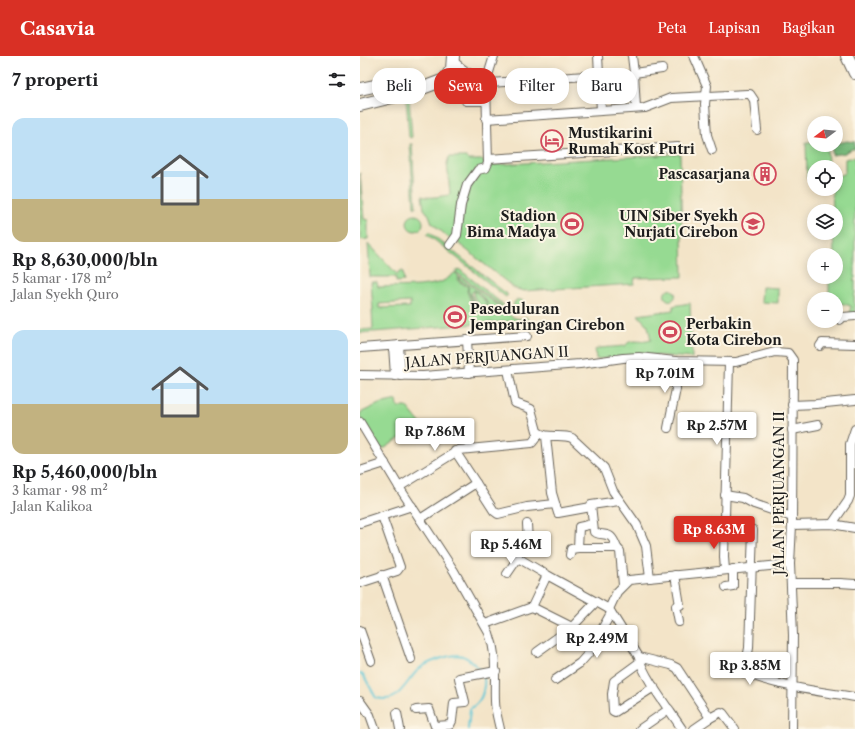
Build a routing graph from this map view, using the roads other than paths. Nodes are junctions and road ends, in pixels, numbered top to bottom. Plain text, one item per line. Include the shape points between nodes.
1 (494, 56) edge
2 (598, 56) edge
3 (632, 56) edge
4 (694, 56) edge
5 (847, 56) edge
6 (453, 58) edge
7 (464, 68) edge
8 (490, 68) edge
9 (599, 68) edge
10 (633, 68) edge
11 (662, 70) dead end
12 (637, 73) edge
13 (855, 73) edge
14 (577, 77) edge
15 (497, 83) edge
16 (372, 87) edge
17 (426, 87) edge
18 (360, 90) edge
19 (706, 96) junction
20 (372, 102) edge
21 (486, 104) edge
22 (601, 104) edge
23 (636, 104) edge
24 (360, 105) edge
25 (636, 108) junction
26 (601, 111) junction
27 (486, 119) junction
28 (757, 130) dead end
29 (678, 147) dead end
30 (712, 150) dead end
31 (488, 159) junction
32 (450, 245) dead end
33 (855, 316) edge
34 (843, 317) edge
35 (527, 336) dead end
36 (467, 340) junction
37 (855, 344) edge
38 (396, 345) junction
39 (820, 346) dead end
40 (360, 348) edge
41 (675, 361) junction
42 (729, 362) junction
43 (508, 370) junction
44 (469, 373) junction
45 (360, 375) edge
46 (398, 376) junction
47 (855, 400) edge
48 (792, 405) junction
49 (360, 422) edge
50 (818, 425) dead end
51 (668, 428) dead end
52 (855, 429) edge
53 (792, 430) junction
54 (543, 435) junction
55 (455, 451) junction
56 (385, 463) junction
57 (360, 471) edge
58 (476, 483) junction
59 (400, 487) junction
60 (853, 490) edge
61 (725, 495) junction
62 (620, 500) junction
63 (555, 504) junction
64 (412, 506) junction
65 (591, 507) junction
66 (382, 516) junction
67 (420, 519) junction
68 (792, 521) junction
69 (360, 523) edge
70 (527, 524) dead end
71 (593, 524) junction
72 (832, 524) junction
73 (855, 528) edge
74 (753, 530) dead end
75 (486, 536) dead end
76 (578, 548) junction
77 (617, 548) junction
78 (570, 555) dead end
79 (518, 556) junction
80 (790, 564) junction
81 (752, 568) junction
82 (729, 570) junction
83 (507, 574) dead end
84 (382, 575) junction
85 (547, 575) junction
86 (675, 575) junction
87 (650, 578) junction
88 (360, 583) edge
89 (791, 583) junction
90 (855, 584) edge
91 (623, 585) junction
92 (726, 587) dead end
93 (596, 602) junction
94 (532, 607) junction
95 (610, 611) junction
96 (679, 622) dead end
97 (485, 624) junction
98 (572, 627) junction
99 (360, 630) edge
100 (537, 652) dead end
101 (719, 658) dead end
102 (412, 659) dead end
103 (640, 660) junction
104 (371, 661) dead end
105 (496, 671) junction
106 (744, 673) junction
107 (555, 680) dead end
108 (654, 687) junction
109 (793, 687) junction
110 (855, 697) edge
111 (360, 701) edge
112 (669, 709) junction
113 (416, 710) dead end
114 (397, 713) dead end
115 (710, 718) junction
116 (375, 729) edge
117 (400, 729) edge
118 (500, 729) edge
119 (640, 729) edge
120 (682, 729) edge
121 (694, 729) edge
122 (735, 729) edge
123 (792, 729) edge

1 - 8 street
2 - 9 street
3 - 10 street
4 - 19 street via 707,86
5 - 13 street
6 - 7 street
6 - 17 street via 452,69 444,80
11 - 12 street
14 - 15 street
16 - 18 street
19 - 25 street via 673,97 653,106
19 - 28 street via 750,94 754,100
19 - 30 street via 707,135
20 - 24 street
21 - 27 street
22 - 26 street
23 - 25 street
25 - 26 street
26 - 27 street
27 - 31 street
29 - 31 street
31 - 32 street via 486,168 478,170 467,185 457,235
33 - 34 street
35 - 36 street
36 - 38 street
36 - 44 street
37 - 39 street via 820,343
38 - 40 street
38 - 46 street
41 - 42 street, JALAN PERJUANGAN II
41 - 43 street, JALAN PERJUANGAN II via 639,357
41 - 51 street via 676,389
42 - 48 street, JALAN PERJUANGAN II via 775,352 788,353 793,360
42 - 61 street
43 - 44 street, JALAN PERJUANGAN II
43 - 54 street via 515,403 531,409 535,427
44 - 46 street, JALAN PERJUANGAN II
45 - 46 street, JALAN PERJUANGAN II
47 - 48 street
48 - 53 street, JALAN PERJUANGAN II
49 - 56 street
50 - 53 street
52 - 60 street via 850,444
53 - 68 street, JALAN PERJUANGAN II
54 - 55 street via 532,443
54 - 62 street via 568,436 578,442 604,468 608,481
54 - 63 street
55 - 58 street
55 - 59 street
56 - 57 street
56 - 59 street
58 - 63 street via 498,514
58 - 67 street
59 - 64 street
60 - 72 street
61 - 68 street via 743,498
61 - 82 street via 724,557
62 - 65 street via 592,504
62 - 87 street via 643,536
63 - 65 street via 558,513
64 - 66 street
64 - 67 street
65 - 71 street
66 - 69 street
66 - 84 street via 400,566 397,571
67 - 97 street
68 - 72 street
68 - 80 street, JALAN PERJUANGAN II
70 - 79 street via 528,542
71 - 76 street via 579,527
71 - 77 street via 594,532 611,536
72 - 73 street
74 - 81 street
75 - 79 street
76 - 77 street
76 - 78 street via 571,549
77 - 91 street via 620,552
79 - 83 street
79 - 85 street
80 - 81 street
80 - 89 street, JALAN PERJUANGAN II
81 - 82 street
81 - 106 street via 749,648
82 - 86 street
82 - 92 street via 733,586
84 - 88 street
84 - 102 street
85 - 93 street
85 - 94 street
86 - 87 street
86 - 96 street via 680,605 676,606
87 - 91 street via 629,580
89 - 90 street
89 - 109 street, JALAN PERJUANGAN II
91 - 95 street via 617,592
93 - 95 street
93 - 98 street
94 - 97 street
94 - 98 street
95 - 103 street
95 - 107 street via 588,654 580,663
97 - 105 street via 493,643
98 - 100 street
99 - 104 street
101 - 106 street
103 - 108 street
103 - 108 street via 614,681 613,711
103 - 115 street via 671,664 677,668
105 - 113 street via 459,678 465,702 454,703 450,725 435,726 429,709
105 - 118 street via 495,703
106 - 109 street
108 - 112 street
109 - 110 street
109 - 123 street, JALAN PERJUANGAN II
111 - 116 street via 370,715
112 - 119 street
112 - 120 street
114 - 117 street
115 - 121 street
115 - 122 street via 723,713

